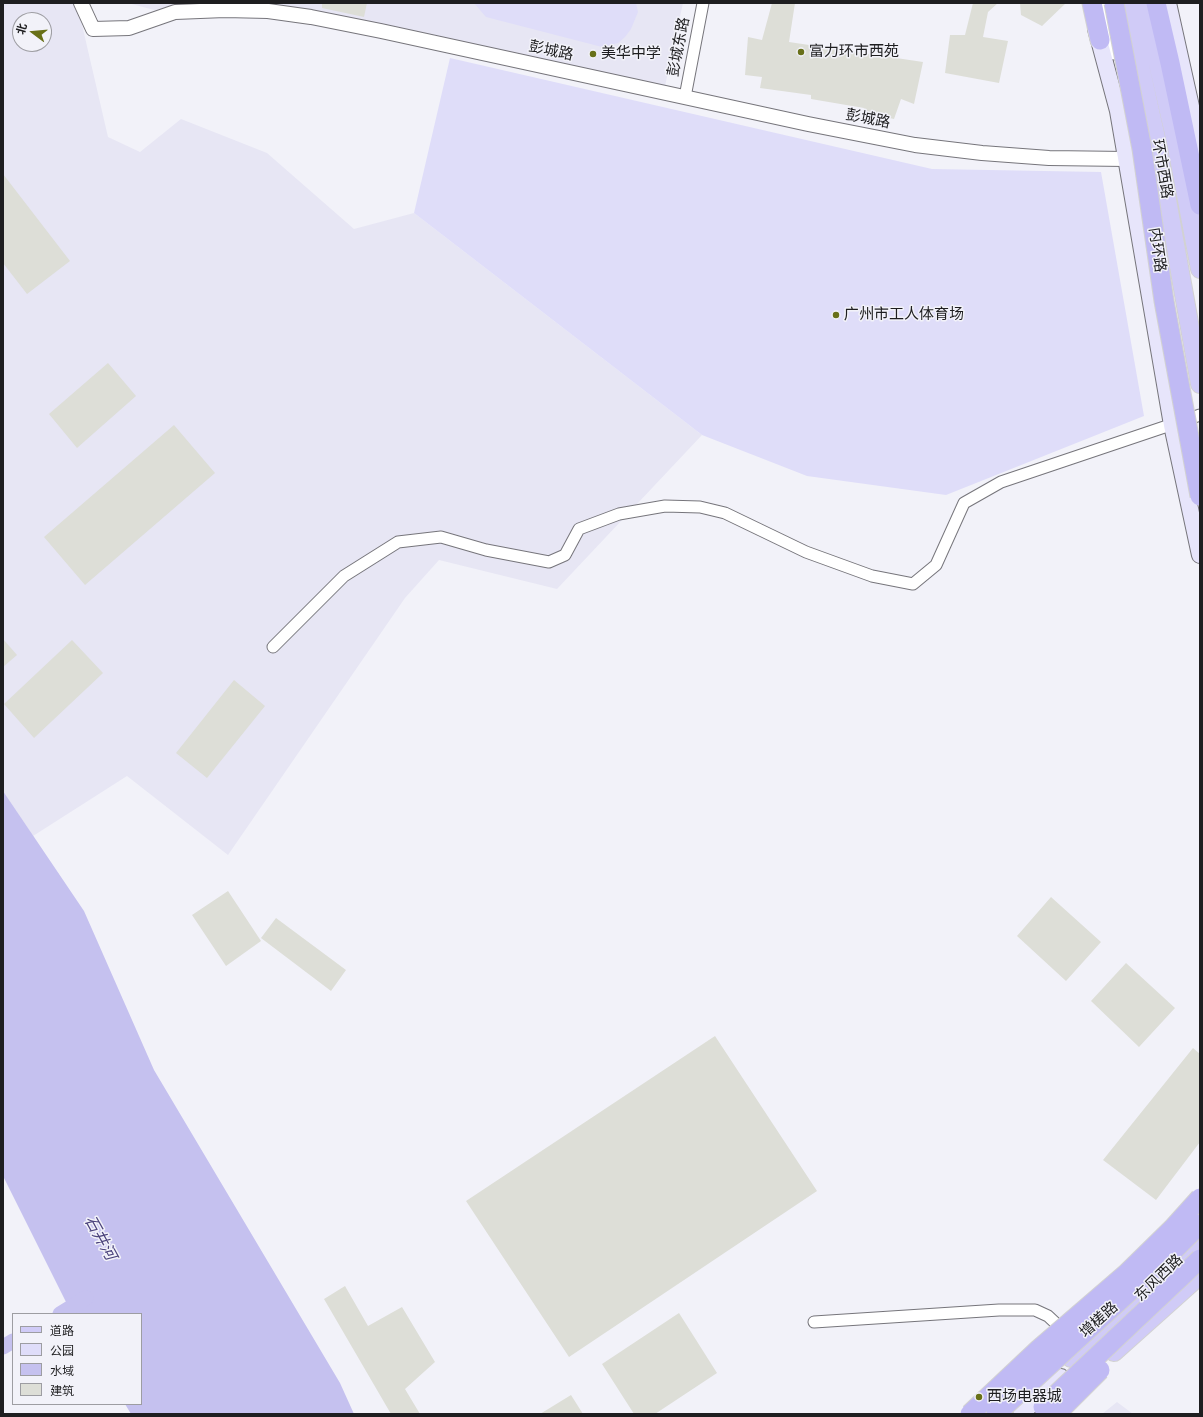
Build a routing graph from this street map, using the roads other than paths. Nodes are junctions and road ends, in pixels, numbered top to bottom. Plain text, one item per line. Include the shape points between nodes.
1 (82, 3) edge
2 (703, 3) edge
3 (1087, 3) edge
4 (1092, 3) edge
5 (1103, 3) edge
6 (1114, 3) edge
7 (1126, 3) edge
8 (1144, 3) edge
9 (1156, 3) edge
10 (1168, 3) edge
11 (1100, 40) junction
12 (685, 97) junction
13 (1123, 115) junction
14 (1156, 138) junction
15 (1200, 147) edge
16 (1126, 159) junction
17 (1132, 195) junction
18 (1200, 205) edge
19 (1140, 244) junction
20 (1198, 244) edge
21 (1200, 269) edge
22 (1184, 290) junction
23 (1200, 384) edge
24 (1200, 415) edge
25 (1172, 425) junction
26 (1200, 496) edge
27 (1200, 555) edge
28 (273, 647) dead end
29 (1200, 1198) edge
30 (1200, 1216) edge
31 (1200, 1224) edge
32 (1200, 1229) edge
33 (1200, 1237) edge
34 (1200, 1249) edge
35 (1165, 1259) junction
36 (1197, 1269) edge
37 (814, 1322) dead end
38 (1070, 1336) junction
39 (1058, 1369) junction
40 (1038, 1411) edge
41 (970, 1414) edge
42 (984, 1414) edge
43 (996, 1414) edge
44 (1008, 1414) edge

1 - 12 street, 彭城路 via 93,28 129,28 175,12 268,11 381,31
2 - 12 street, 彭城东路
3 - 11 main road
4 - 11 highway
5 - 13 street
6 - 26 highway, 内环路, bridge via 1140,135 1164,301
7 - 14 main road, 环市西路
8 - 20 main road, 环市西路
9 - 18 highway
10 - 15 main road
11 - 13 main road
12 - 16 street, 彭城路 via 915,145 1042,157
13 - 14 street
13 - 16 main road
13 - 17 street via 1134,164
14 - 22 main road, 环市西路
16 - 17 main road
17 - 19 main road
19 - 22 main road
19 - 25 main road
20 - 21 main road, 环市西路
22 - 23 main road, 环市西路
24 - 25 street
25 - 27 main road
25 - 28 street via 1001,482 964,503 936,565 913,584 872,576 806,552 725,513 700,507 665,506 620,514 580,529 565,554 549,562 486,550 441,537 398,542 344,576
29 - 41 highway, bridge via 1126,1274 1039,1349
30 - 38 main road
31 - 35 highway, 增槎路, bridge
32 - 35 highway, bridge
33 - 39 main road, 东风西路 via 1178,1261
34 - 36 main road
35 - 43 highway, 增槎路, bridge
36 - 40 highway, bridge
36 - 40 main road
36 - 40 main road, 东风西路 via 1073,1389
37 - 38 street via 1035,1310 1048,1316
38 - 39 main road
38 - 42 main road
39 - 44 main road, 东风西路

